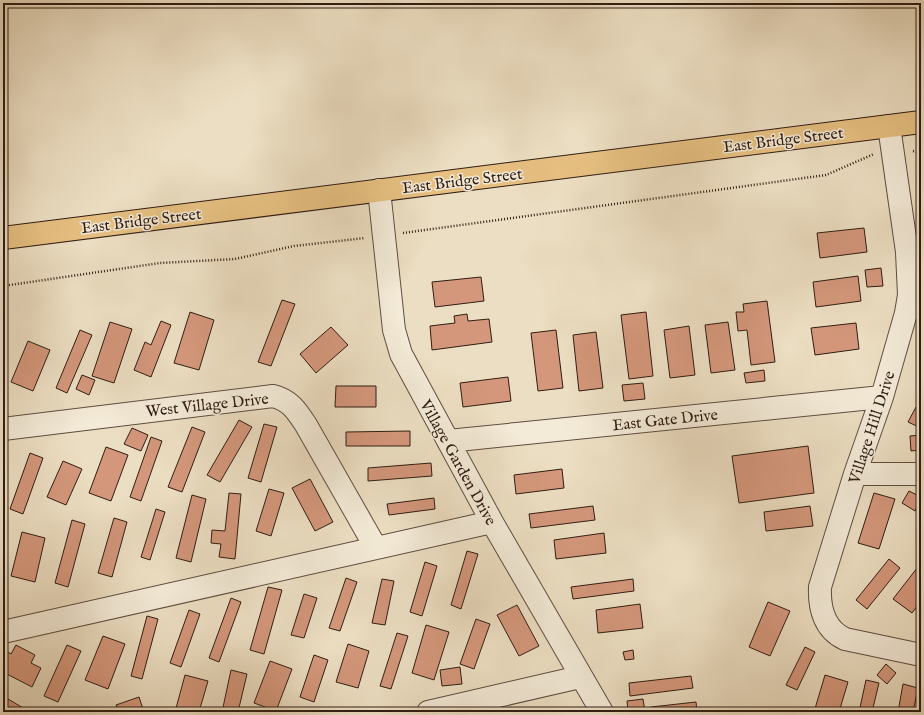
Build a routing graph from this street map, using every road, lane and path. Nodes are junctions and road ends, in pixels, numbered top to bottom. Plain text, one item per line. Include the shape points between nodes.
1 (921, 122) edge
2 (891, 136) junction
3 (921, 153) edge
4 (379, 190) junction
5 (384, 235) junction
6 (3, 238) edge
7 (3, 286) edge
8 (882, 396) junction
9 (3, 429) edge
10 (448, 441) junction
11 (855, 474) junction
12 (921, 474) edge
13 (492, 522) junction
14 (376, 548) junction
15 (3, 632) edge
16 (921, 655) edge
17 (580, 676) junction
18 (428, 712) edge
19 (602, 712) edge

1 - 2 main road, East Bridge Street
2 - 3 path
2 - 4 main road, East Bridge Street
2 - 5 path via 826,175
2 - 8 street, Village Hill Drive via 907,252 909,294
4 - 5 street, Village Garden Drive
4 - 6 main road, East Bridge Street
5 - 7 path via 294,246 235,259 160,263
5 - 10 street, Village Garden Drive via 394,330 401,354
8 - 10 street, East Gate Drive
8 - 11 street, Village Hill Drive
9 - 14 street, West Village Drive via 273,396 283,398 295,409 306,425
10 - 13 street, Village Garden Drive
11 - 12 street
11 - 16 street, Village Hill Drive via 820,588 820,606 825,620 838,636 846,639
13 - 14 street
13 - 17 street, Village Garden Drive
14 - 15 street
17 - 18 street
17 - 19 street, Village Garden Drive

